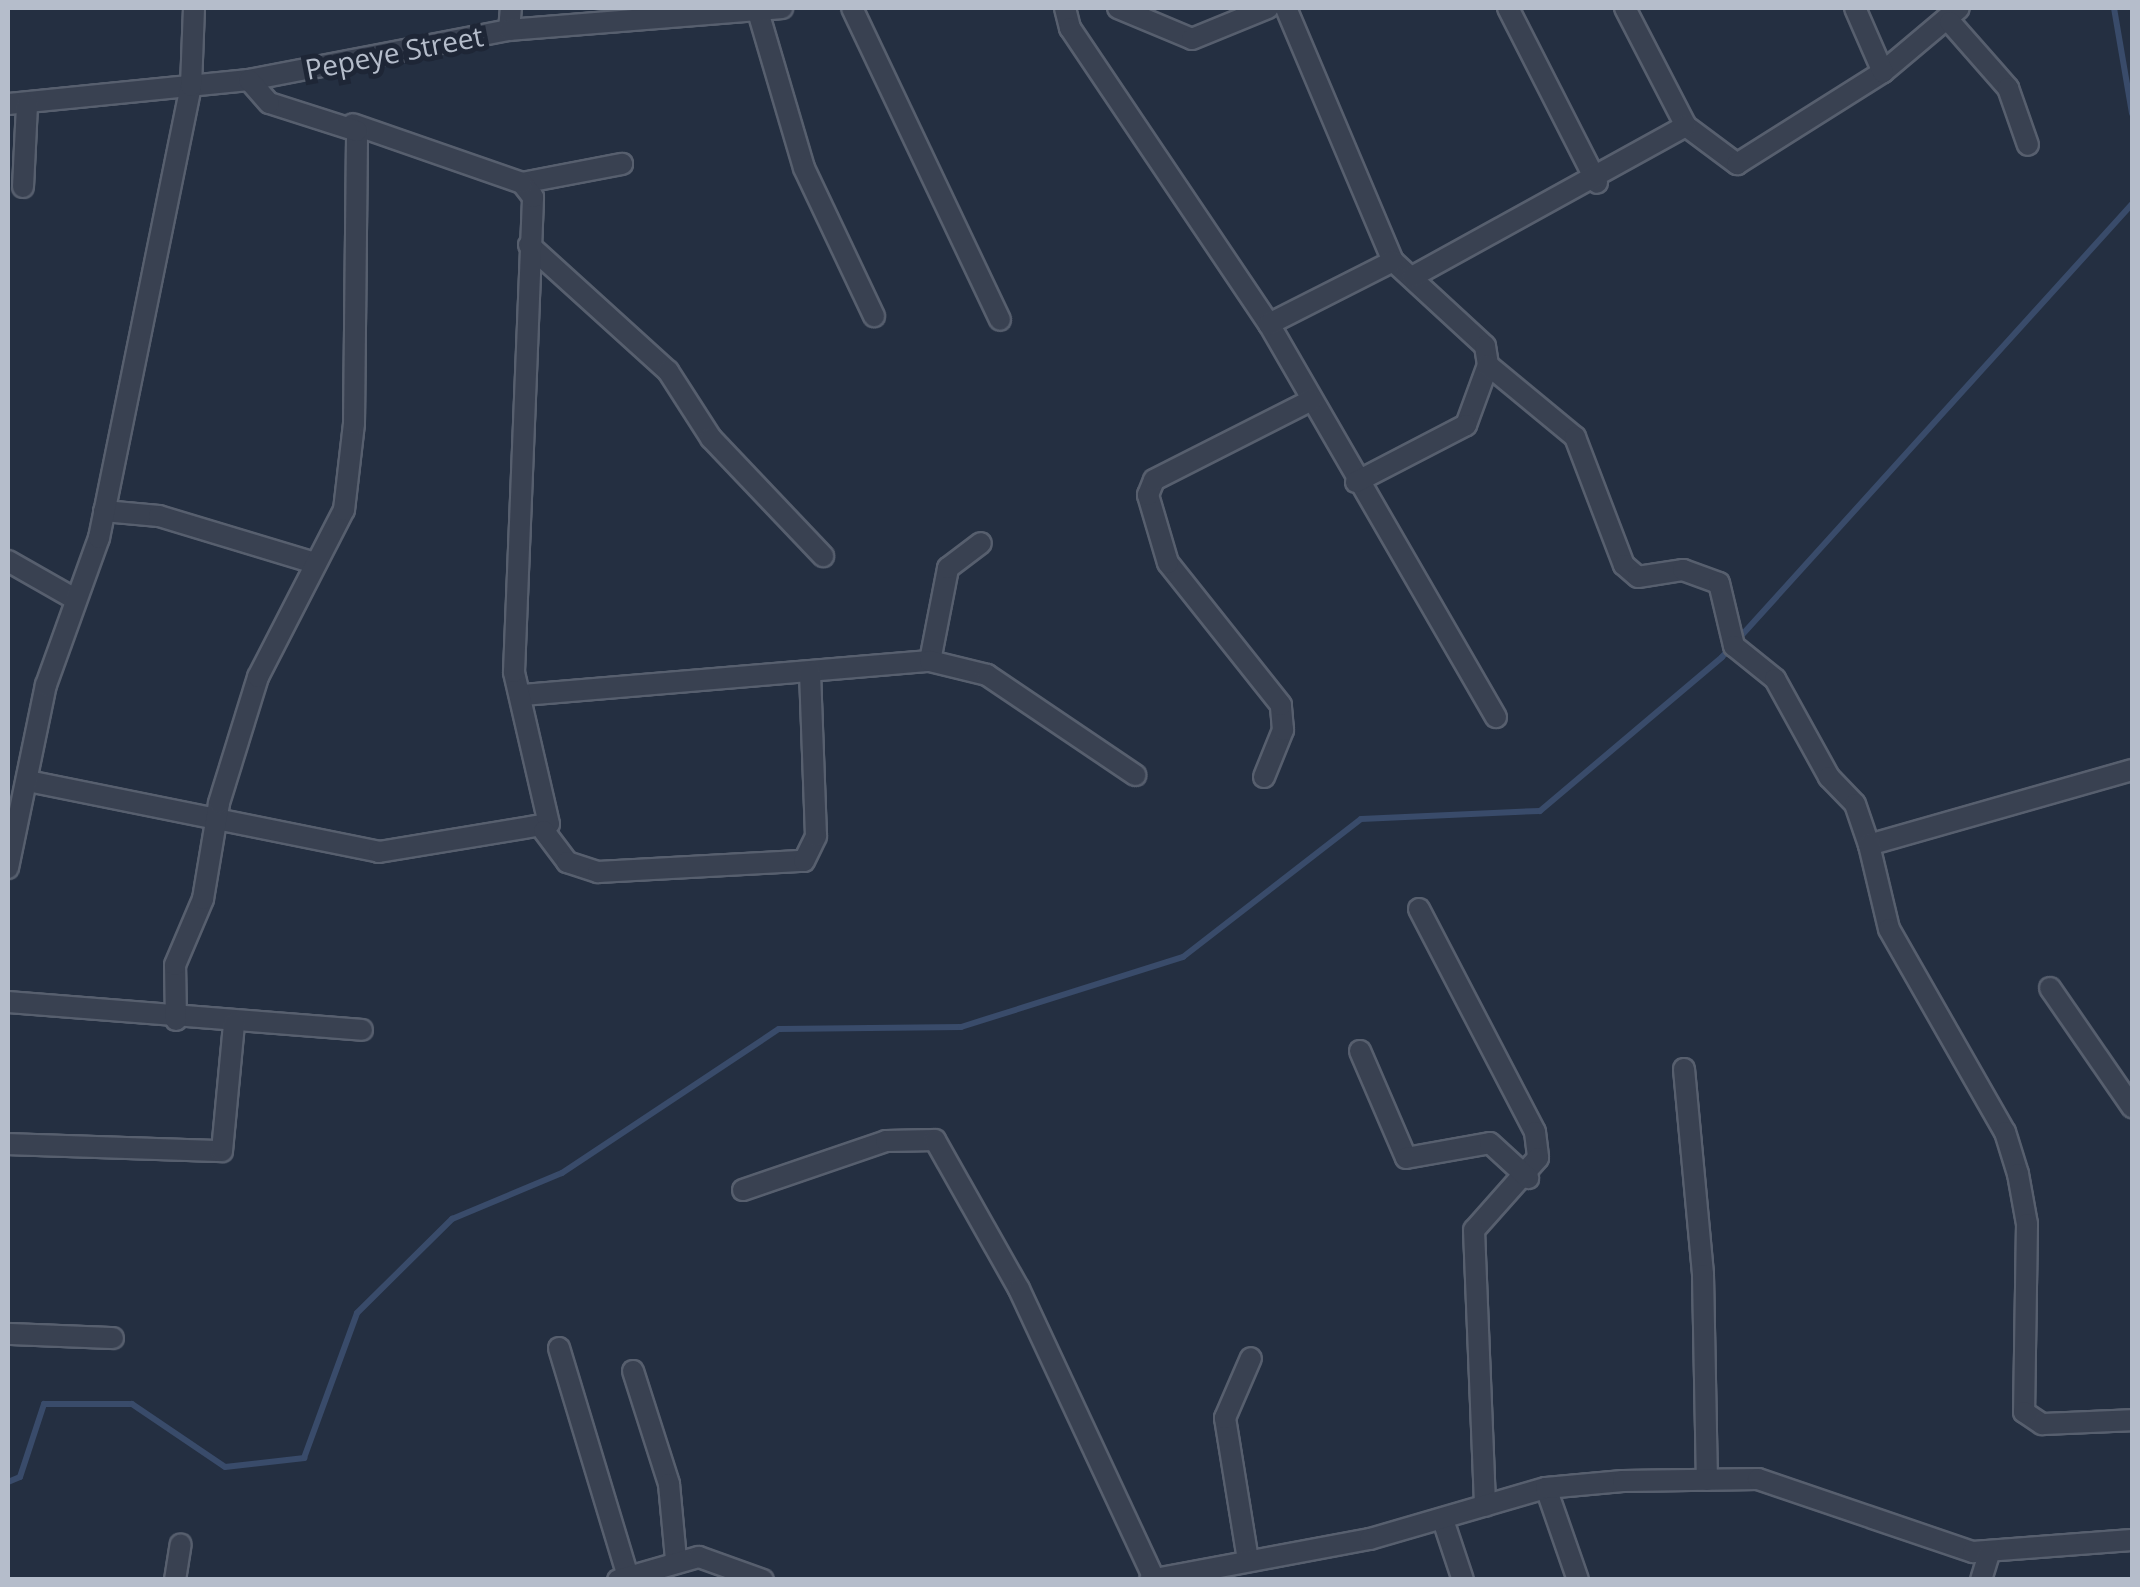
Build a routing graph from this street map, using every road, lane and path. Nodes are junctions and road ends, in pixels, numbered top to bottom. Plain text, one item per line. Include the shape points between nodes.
1 (194, 8) edge
2 (511, 8) edge
3 (782, 8) edge
4 (852, 8) edge
5 (1065, 8) edge
6 (1118, 8) edge
7 (1268, 8) edge
8 (1286, 8) edge
9 (1508, 8) edge
10 (1625, 8) edge
11 (1855, 8) edge
12 (759, 14) junction
13 (1954, 15) edge
14 (509, 30) junction
15 (1883, 72) junction
16 (249, 80) junction
17 (190, 86) junction
18 (17, 104) edge
19 (353, 124) junction
20 (1686, 126) junction
21 (2028, 145) dead end
22 (622, 164) dead end
23 (522, 183) junction
24 (1597, 183) junction
25 (23, 186) dead end
26 (528, 245) junction
27 (1393, 261) junction
28 (1412, 277) junction
29 (874, 316) dead end
30 (1000, 320) dead end
31 (1269, 324) junction
32 (1488, 365) junction
33 (1312, 400) junction
34 (1356, 482) junction
35 (104, 511) junction
36 (981, 544) dead end
37 (823, 556) dead end
38 (8, 561) edge
39 (315, 564) junction
40 (73, 598) junction
41 (930, 661) junction
42 (810, 672) junction
43 (524, 695) junction
44 (1496, 717) dead end
45 (2132, 770) edge
46 (1135, 776) dead end
47 (1264, 777) dead end
48 (28, 780) junction
49 (14, 802) edge
50 (218, 813) junction
51 (544, 831) junction
52 (1870, 844) junction
53 (8, 868) edge
54 (1419, 909) dead end
55 (2050, 988) dead end
56 (8, 1002) edge
57 (176, 1020) junction
58 (234, 1024) junction
59 (362, 1030) dead end
60 (1360, 1051) dead end
61 (1684, 1070) dead end
62 (2132, 1107) edge
63 (8, 1144) edge
64 (1528, 1178) junction
65 (743, 1190) dead end
66 (8, 1334) edge
67 (112, 1338) dead end
68 (559, 1348) dead end
69 (1251, 1358) dead end
70 (632, 1370) dead end
71 (2132, 1420) edge
72 (1708, 1480) junction
73 (1546, 1488) junction
74 (1486, 1506) junction
75 (1443, 1520) junction
76 (2132, 1540) edge
77 (180, 1544) dead end
78 (1989, 1553) junction
79 (676, 1558) junction
80 (1248, 1560) junction
81 (623, 1578) edge
82 (1153, 1579) edge
83 (175, 1580) edge
84 (763, 1580) edge
85 (1463, 1580) edge
86 (1578, 1580) edge
87 (1982, 1580) edge

1 - 17 street
2 - 14 street
3 - 12 street, Pepeye Street
4 - 30 street
5 - 31 street via 1070,28
6 - 7 street via 1192,39
8 - 27 street
9 - 24 street
10 - 20 street
11 - 15 street
12 - 14 street, Pepeye Street
12 - 29 street via 804,168
13 - 15 street
13 - 21 street via 2008,88
14 - 16 street, Pepeye Street
15 - 20 street via 1737,164
16 - 17 street, Pepeye Street
16 - 19 street via 269,103
17 - 18 street, Pepeye Street
17 - 35 street
18 - 25 street
19 - 23 street
19 - 39 street via 354,424 344,510
20 - 24 street
22 - 23 street
23 - 26 street via 533,197
24 - 28 street
26 - 37 street via 668,371 710,438
26 - 43 street via 514,641
27 - 28 street
27 - 31 street
28 - 32 street via 1484,346
31 - 33 street
32 - 34 street via 1466,424
32 - 52 street via 1575,437 1624,565 1638,577 1684,570 1719,583 1734,646 1776,679 1829,777 1855,804
33 - 34 street
33 - 47 street via 1154,480 1148,495 1177,577 1280,705 1283,730
34 - 44 street
35 - 39 street via 159,516
35 - 40 street
36 - 41 street via 948,568
38 - 40 street
39 - 50 street via 258,677
40 - 48 street
41 - 42 street
41 - 46 street via 987,675
42 - 43 street
42 - 51 street via 816,836 804,861 598,872 567,862
43 - 51 street via 528,750 550,815
45 - 52 street
48 - 49 street
48 - 50 street
49 - 53 street
50 - 51 street via 379,852
50 - 57 street via 203,899 175,965
52 - 71 street via 1889,929 2004,1132 2018,1174 2027,1224 2024,1412 2042,1424
54 - 64 street via 1534,1132 1538,1158
55 - 62 street
56 - 57 street
57 - 58 street
58 - 59 street
58 - 63 street via 222,1151
60 - 64 street via 1406,1158 1490,1144
61 - 72 street via 1703,1276
64 - 74 street via 1474,1230
65 - 82 street via 886,1141 935,1140 1020,1289
66 - 67 street
68 - 81 street
69 - 80 street via 1225,1418
70 - 79 street via 670,1484
72 - 73 street
72 - 78 street via 1806,1490
73 - 74 street
73 - 86 street
74 - 75 street
75 - 80 street
75 - 85 street
76 - 78 street
77 - 83 street
78 - 87 street
79 - 81 street
79 - 84 street
80 - 82 street

